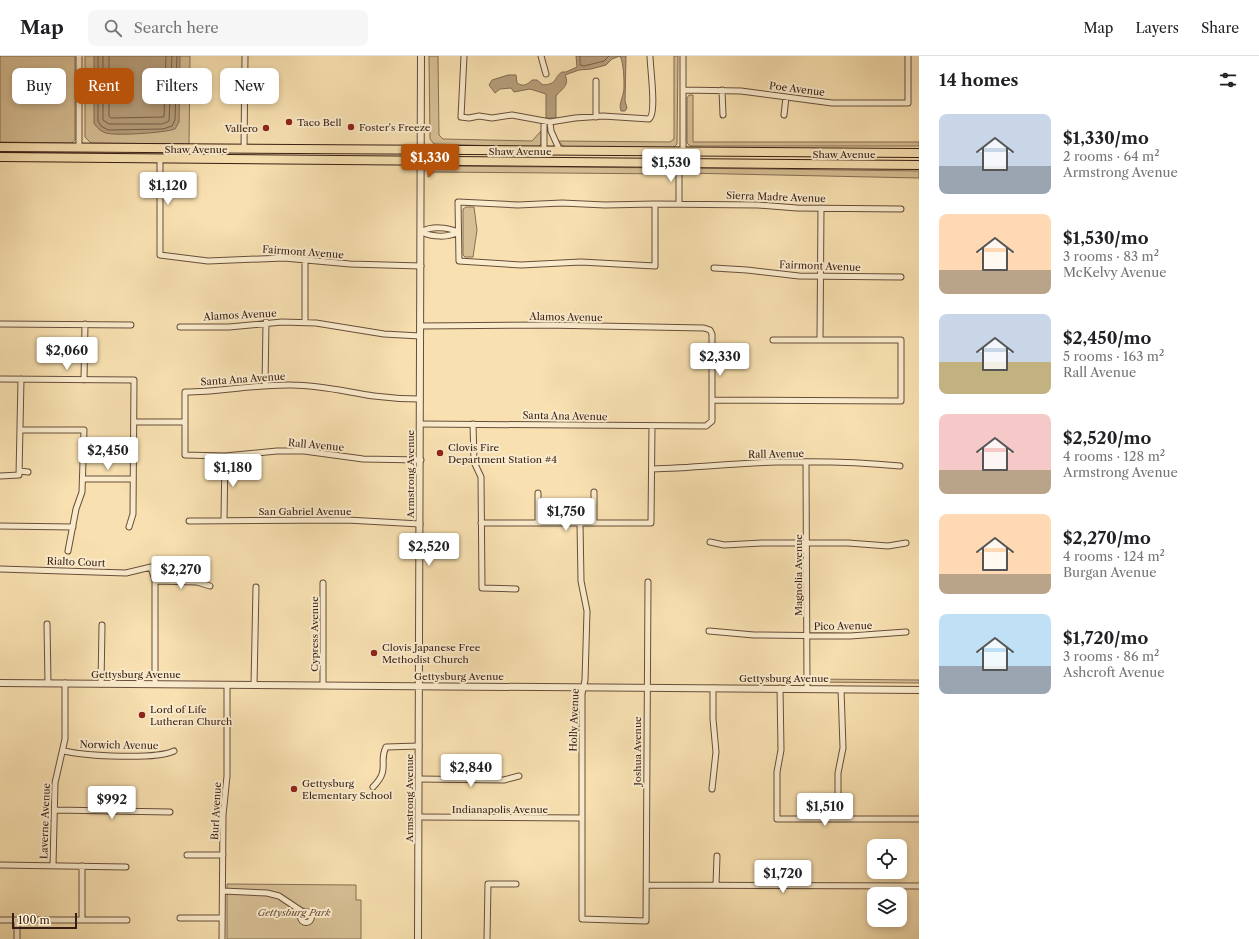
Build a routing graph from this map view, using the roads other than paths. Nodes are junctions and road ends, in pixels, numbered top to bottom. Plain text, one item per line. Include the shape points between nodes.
1 (79, 56) edge
2 (245, 56) edge
3 (421, 56) edge
4 (464, 56) edge
5 (541, 56) edge
6 (650, 56) edge
7 (683, 56) edge
8 (908, 56) edge
9 (546, 74) dead end
10 (596, 81) dead end
11 (683, 90) junction
12 (722, 90) junction
13 (786, 97) junction
14 (723, 116) dead end
15 (784, 116) dead end
16 (596, 117) junction
17 (544, 122) junction
18 (550, 122) junction
19 (0, 147) edge
20 (54, 147) junction
21 (79, 147) junction
22 (190, 148) junction
23 (244, 149) junction
24 (421, 151) junction
25 (544, 151) junction
26 (560, 151) junction
27 (683, 152) junction
28 (744, 153) junction
29 (919, 153) edge
30 (0, 156) edge
31 (46, 158) junction
32 (160, 159) junction
33 (217, 159) junction
34 (421, 161) junction
35 (617, 162) junction
36 (679, 163) junction
37 (919, 165) edge
38 (655, 204) junction
39 (679, 204) junction
40 (821, 208) junction
41 (901, 209) dead end
42 (421, 232) junction
43 (458, 232) junction
44 (305, 259) junction
45 (421, 266) junction
46 (714, 268) dead end
47 (820, 277) junction
48 (901, 277) dead end
49 (266, 322) junction
50 (305, 322) junction
51 (0, 324) edge
52 (85, 324) junction
53 (131, 325) dead end
54 (420, 326) junction
55 (180, 327) dead end
56 (420, 336) junction
57 (773, 340) dead end
58 (820, 340) junction
59 (0, 379) edge
60 (21, 379) junction
61 (84, 380) junction
62 (265, 385) junction
63 (420, 399) junction
64 (712, 400) junction
65 (134, 422) junction
66 (185, 422) junction
67 (420, 424) junction
68 (474, 424) junction
69 (652, 426) junction
70 (21, 430) junction
71 (225, 456) junction
72 (421, 460) junction
73 (806, 462) junction
74 (900, 466) dead end
75 (652, 469) junction
76 (28, 472) dead end
77 (20, 473) junction
78 (0, 476) edge
79 (84, 479) junction
80 (133, 479) junction
81 (594, 492) dead end
82 (538, 493) dead end
83 (189, 520) dead end
84 (224, 520) junction
85 (481, 523) junction
86 (538, 523) junction
87 (580, 523) junction
88 (594, 523) junction
89 (420, 524) junction
90 (0, 526) edge
91 (73, 527) junction
92 (129, 527) dead end
93 (710, 542) dead end
94 (808, 543) junction
95 (906, 543) dead end
96 (68, 551) dead end
97 (0, 569) edge
98 (155, 581) junction
99 (648, 582) dead end
100 (323, 583) dead end
101 (210, 586) dead end
102 (256, 587) dead end
103 (516, 589) dead end
104 (47, 624) dead end
105 (102, 625) dead end
106 (709, 632) dead end
107 (906, 632) dead end
108 (807, 636) junction
109 (0, 683) edge
110 (48, 683) junction
111 (66, 683) junction
112 (101, 684) junction
113 (155, 684) junction
114 (227, 685) junction
115 (254, 685) junction
116 (323, 685) junction
117 (419, 686) junction
118 (584, 687) junction
119 (647, 687) junction
120 (713, 688) junction
121 (780, 688) junction
122 (807, 689) junction
123 (841, 689) junction
124 (919, 690) edge
125 (419, 746) junction
126 (64, 751) junction
127 (174, 751) dead end
128 (519, 776) dead end
129 (419, 779) junction
130 (373, 787) dead end
131 (712, 789) dead end
132 (55, 810) junction
133 (170, 812) dead end
134 (419, 817) junction
135 (581, 818) junction
136 (838, 818) junction
137 (919, 819) edge
138 (187, 855) dead end
139 (223, 855) junction
140 (717, 856) dead end
141 (0, 865) edge
142 (53, 865) junction
143 (82, 866) junction
144 (126, 867) dead end
145 (516, 884) dead end
146 (646, 886) junction
147 (716, 886) junction
148 (919, 886) edge
149 (223, 891) junction
150 (303, 912) dead end
151 (180, 918) dead end
152 (222, 918) junction
153 (0, 920) edge
154 (17, 920) junction
155 (82, 920) junction
156 (127, 920) dead end
157 (646, 921) joint
158 (17, 939) edge
159 (222, 939) edge
160 (418, 939) edge
161 (487, 939) edge

1 - 21 street
2 - 23 street
3 - 24 street, Armstrong Avenue
4 - 17 street via 461,117 492,118 512,115
5 - 9 street
6 - 16 street via 651,118 644,120 615,116
7 - 11 street
8 - 13 street, Poe Avenue via 908,103 832,103
10 - 16 street
11 - 12 street, Poe Avenue
11 - 27 street
12 - 13 street, Poe Avenue
12 - 14 street
13 - 15 street
16 - 18 street
17 - 18 street
17 - 25 street
18 - 26 street via 550,131
19 - 20 main road, Shaw Avenue
20 - 21 main road, Shaw Avenue
20 - 30 main road via 4,152
21 - 22 main road, Shaw Avenue
21 - 31 main road via 77,152 51,152
22 - 23 main road, Shaw Avenue
22 - 32 main road via 185,153 163,154
23 - 24 main road, Shaw Avenue
23 - 33 main road via 241,153 223,154
24 - 25 main road, Shaw Avenue
24 - 34 street, Armstrong Avenue
25 - 26 main road, Shaw Avenue
26 - 27 main road, Shaw Avenue
27 - 28 main road, Shaw Avenue
27 - 35 main road via 676,158 640,158
28 - 29 main road, Shaw Avenue
28 - 36 main road via 720,157 688,157
30 - 31 main road, Shaw Avenue
31 - 32 main road, Shaw Avenue
32 - 33 main road, Shaw Avenue
32 - 44 street, Fairmont Avenue via 160,255 208,261
33 - 34 main road, Shaw Avenue
34 - 35 main road, Shaw Avenue
34 - 42 street, Armstrong Avenue
35 - 36 main road, Shaw Avenue
36 - 37 main road, Shaw Avenue
36 - 39 street
38 - 39 street, Sierra Madre Avenue
38 - 43 street, Sierra Madre Avenue via 518,205 458,202
38 - 43 street via 654,266 581,262 521,265 459,261
39 - 40 street, Sierra Madre Avenue
40 - 41 street, Sierra Madre Avenue
40 - 47 street
42 - 43 street via 428,227
42 - 45 street, Armstrong Avenue
44 - 45 street, Fairmont Avenue via 350,264
44 - 50 street
45 - 54 street, Armstrong Avenue
46 - 47 street, Fairmont Avenue
47 - 48 street, Fairmont Avenue
47 - 58 street
49 - 50 street, Alamos Avenue
49 - 55 street, Alamos Avenue via 229,327
49 - 62 street
50 - 56 street, Alamos Avenue via 384,334
51 - 52 street
52 - 53 street
52 - 61 street
54 - 56 street, Armstrong Avenue
54 - 64 street, Alamos Avenue via 704,328 712,334
56 - 63 street, Armstrong Avenue
57 - 58 street
58 - 64 street via 901,340 901,401
59 - 60 street
60 - 61 street
60 - 70 street
61 - 65 street via 134,380
62 - 63 street, Santa Ana Avenue via 313,386 375,396
62 - 66 street, Santa Ana Avenue via 213,392 185,392
63 - 67 street, Armstrong Avenue
64 - 69 street, Santa Ana Avenue via 710,424
65 - 66 street
65 - 80 street
66 - 71 street, Rall Avenue via 185,455
67 - 68 street, Santa Ana Avenue
67 - 72 street, Armstrong Avenue
68 - 69 street, Santa Ana Avenue
68 - 85 street via 474,462 481,477
69 - 75 street
70 - 77 street
70 - 79 street via 84,430
71 - 72 street, Rall Avenue via 304,451 363,459
71 - 84 street
72 - 89 street, Armstrong Avenue
73 - 74 street, Rall Avenue
73 - 75 street, Rall Avenue
73 - 94 street, Magnolia Avenue
75 - 88 street via 651,523
76 - 77 street
77 - 78 street
79 - 80 street
79 - 91 street
80 - 92 street via 133,514
81 - 88 street
82 - 86 street
83 - 84 street, San Gabriel Avenue
84 - 89 street, San Gabriel Avenue via 347,520
85 - 86 street
85 - 103 street via 482,588
86 - 87 street
87 - 88 street
87 - 118 street, Holly Avenue via 582,581 587,611
89 - 117 street, Armstrong Avenue
90 - 91 street
91 - 96 street
93 - 94 street via 724,545
94 - 95 street via 888,546
94 - 108 street, Magnolia Avenue
97 - 98 street, Rialto Court via 126,573 151,567
98 - 101 street via 197,582
98 - 113 street
99 - 119 street, Joshua Avenue
100 - 116 street, Cypress Avenue
102 - 115 street
104 - 110 street
105 - 112 street
106 - 108 street, Pico Avenue
107 - 108 street, Pico Avenue
108 - 122 street, Magnolia Avenue
109 - 110 street, Gettysburg Avenue
110 - 111 street, Gettysburg Avenue
111 - 112 street, Gettysburg Avenue
111 - 126 street, Laverne Avenue
112 - 113 street, Gettysburg Avenue
113 - 114 street, Gettysburg Avenue
114 - 115 street, Gettysburg Avenue
114 - 139 street, Burl Avenue via 227,776 223,808
115 - 116 street, Gettysburg Avenue
116 - 117 street, Gettysburg Avenue
117 - 118 street, Gettysburg Avenue
117 - 125 street, Armstrong Avenue
118 - 119 street, Gettysburg Avenue
118 - 135 street, Holly Avenue
119 - 120 street, Gettysburg Avenue
119 - 146 street, Joshua Avenue
120 - 121 street, Gettysburg Avenue
120 - 131 street via 712,719 716,752
121 - 122 street, Gettysburg Avenue
121 - 136 street via 781,750 777,819
122 - 123 street, Gettysburg Avenue
123 - 124 street, Gettysburg Avenue
123 - 136 street via 843,748 838,773
125 - 129 street, Armstrong Avenue
125 - 130 street via 386,747 384,771
126 - 127 street, Norwich Avenue via 91,755 145,756 164,755
126 - 132 street, Laverne Avenue via 55,783
128 - 129 street via 504,780
129 - 134 street, Armstrong Avenue
132 - 133 street
132 - 142 street, Laverne Avenue
134 - 135 street, Indianapolis Avenue
134 - 160 street, Armstrong Avenue
135 - 157 street, Holly Avenue via 582,919
136 - 137 street
138 - 139 street
139 - 149 street, Burl Avenue
140 - 147 street
141 - 142 street
142 - 143 street
143 - 144 street
143 - 155 street
145 - 161 street via 488,884
146 - 147 street
146 - 157 street, Joshua Avenue
147 - 148 street
149 - 150 street via 279,896
149 - 152 street, Burl Avenue
151 - 152 street
152 - 159 street, Burl Avenue
153 - 154 street
154 - 155 street
154 - 158 street
155 - 156 street

